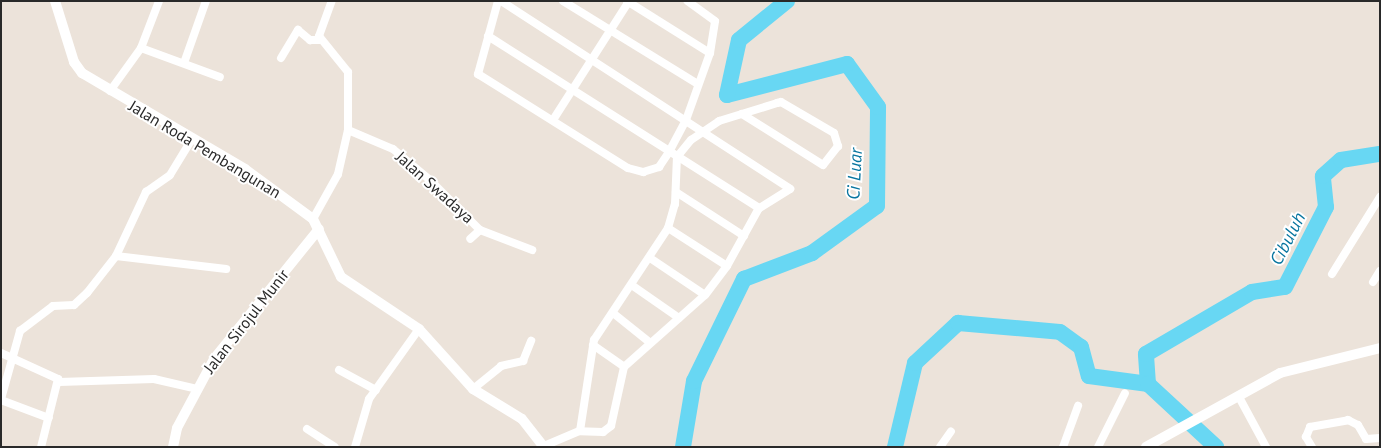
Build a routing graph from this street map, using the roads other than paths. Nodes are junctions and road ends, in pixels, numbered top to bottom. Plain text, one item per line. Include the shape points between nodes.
1 (56, 1) edge
2 (159, 1) edge
3 (206, 1) edge
4 (332, 1) edge
5 (500, 1) edge
6 (563, 1) edge
7 (687, 1) edge
8 (628, 2) edge
9 (610, 31) junction
10 (488, 36) junction
11 (320, 40) junction
12 (141, 48) junction
13 (710, 53) junction
14 (281, 58) dead end
15 (592, 59) junction
16 (184, 63) junction
17 (220, 77) dead end
18 (698, 84) junction
19 (573, 88) junction
20 (110, 92) junction
21 (742, 114) junction
22 (553, 120) junction
23 (686, 120) junction
24 (348, 130) junction
25 (701, 130) junction
26 (192, 139) junction
27 (668, 152) junction
28 (677, 157) junction
29 (676, 192) junction
30 (1380, 197) edge
31 (759, 208) junction
32 (313, 219) junction
33 (668, 228) junction
34 (319, 229) junction
35 (480, 230) junction
36 (744, 236) junction
37 (470, 239) dead end
38 (532, 250) dead end
39 (116, 256) junction
40 (650, 258) junction
41 (727, 266) junction
42 (226, 269) dead end
43 (1380, 271) edge
44 (1332, 274) dead end
45 (1373, 282) dead end
46 (633, 286) junction
47 (705, 295) junction
48 (613, 313) junction
49 (679, 318) junction
50 (419, 329) junction
51 (648, 341) junction
52 (531, 342) dead end
53 (593, 345) junction
54 (1380, 348) edge
55 (1, 353) edge
56 (12, 357) junction
57 (624, 367) junction
58 (339, 370) dead end
59 (58, 382) junction
60 (473, 388) junction
61 (197, 389) junction
62 (376, 390) junction
63 (1125, 393) dead end
64 (1238, 397) junction
65 (1, 400) edge
66 (1078, 406) dead end
67 (49, 418) junction
68 (307, 429) dead end
69 (580, 431) junction
70 (951, 431) dead end
71 (1377, 441) edge
72 (1365, 443) edge
73 (544, 446) edge
74 (41, 447) edge
75 (173, 447) edge
76 (335, 447) edge
77 (355, 447) edge
78 (940, 447) edge
79 (1063, 447) edge
80 (1098, 447) edge
81 (1146, 447) edge
82 (1266, 447) edge
83 (1312, 447) edge

1 - 20 street, Jalan Roda Pembangunan via 74,62
2 - 12 street
3 - 16 street
4 - 11 street via 319,31
5 - 10 street
5 - 15 street
6 - 9 street
7 - 13 street via 714,21
8 - 9 street
8 - 13 street
9 - 15 street
9 - 18 street
10 - 19 street
10 - 22 street via 478,74
11 - 14 street via 310,40 298,30
11 - 24 street via 348,72
12 - 16 street
12 - 20 street
13 - 18 street
15 - 19 street
15 - 23 street
16 - 17 street
18 - 23 street
19 - 22 street
19 - 27 street
20 - 26 street, Jalan Roda Pembangunan
21 - 21 street via 823,165 838,146 834,133 785,102
21 - 25 street
22 - 27 street via 635,171 659,167
23 - 25 street
23 - 27 street
24 - 32 street via 338,174
24 - 35 street, Jalan Swadaya via 402,156
25 - 28 street
25 - 31 street via 790,189
26 - 32 street, Jalan Roda Pembangunan via 245,169
26 - 39 street via 170,175 146,192
27 - 28 street
28 - 29 street
28 - 31 street
29 - 33 street
29 - 36 street
30 - 44 street
31 - 36 street
32 - 34 street, Jalan Roda Pembangunan
33 - 40 street
33 - 41 street
34 - 50 street, Jalan Roda Pembangunan via 341,277
34 - 61 street, Jalan Sirojul Munir via 214,359
35 - 37 street, Jalan Swadaya
35 - 38 street
36 - 41 street
39 - 42 street
39 - 56 street via 78,303 53,306 22,328
40 - 46 street
40 - 47 street
41 - 47 street
43 - 45 street
46 - 48 street
46 - 49 street
47 - 49 street
48 - 51 street
48 - 53 street
49 - 51 street
50 - 60 street, Jalan Roda Pembangunan
50 - 62 street
51 - 57 street
52 - 60 street via 523,361 501,366
53 - 57 street
53 - 69 street
54 - 64 street via 1292,369
55 - 56 street
56 - 59 street via 56,376
56 - 65 street
57 - 69 street via 611,426 603,432
58 - 62 street
59 - 61 street via 154,379
59 - 67 street
60 - 73 street, Jalan Roda Pembangunan via 522,419
61 - 75 street, Jalan Sirojul Munir
62 - 77 street via 369,399
63 - 80 street
64 - 81 street
64 - 82 street
65 - 67 street
66 - 79 street
67 - 74 street
68 - 76 street
69 - 73 street
70 - 78 street
71 - 72 street
72 - 83 street via 1358,425 1348,420 1310,427 1306,437

